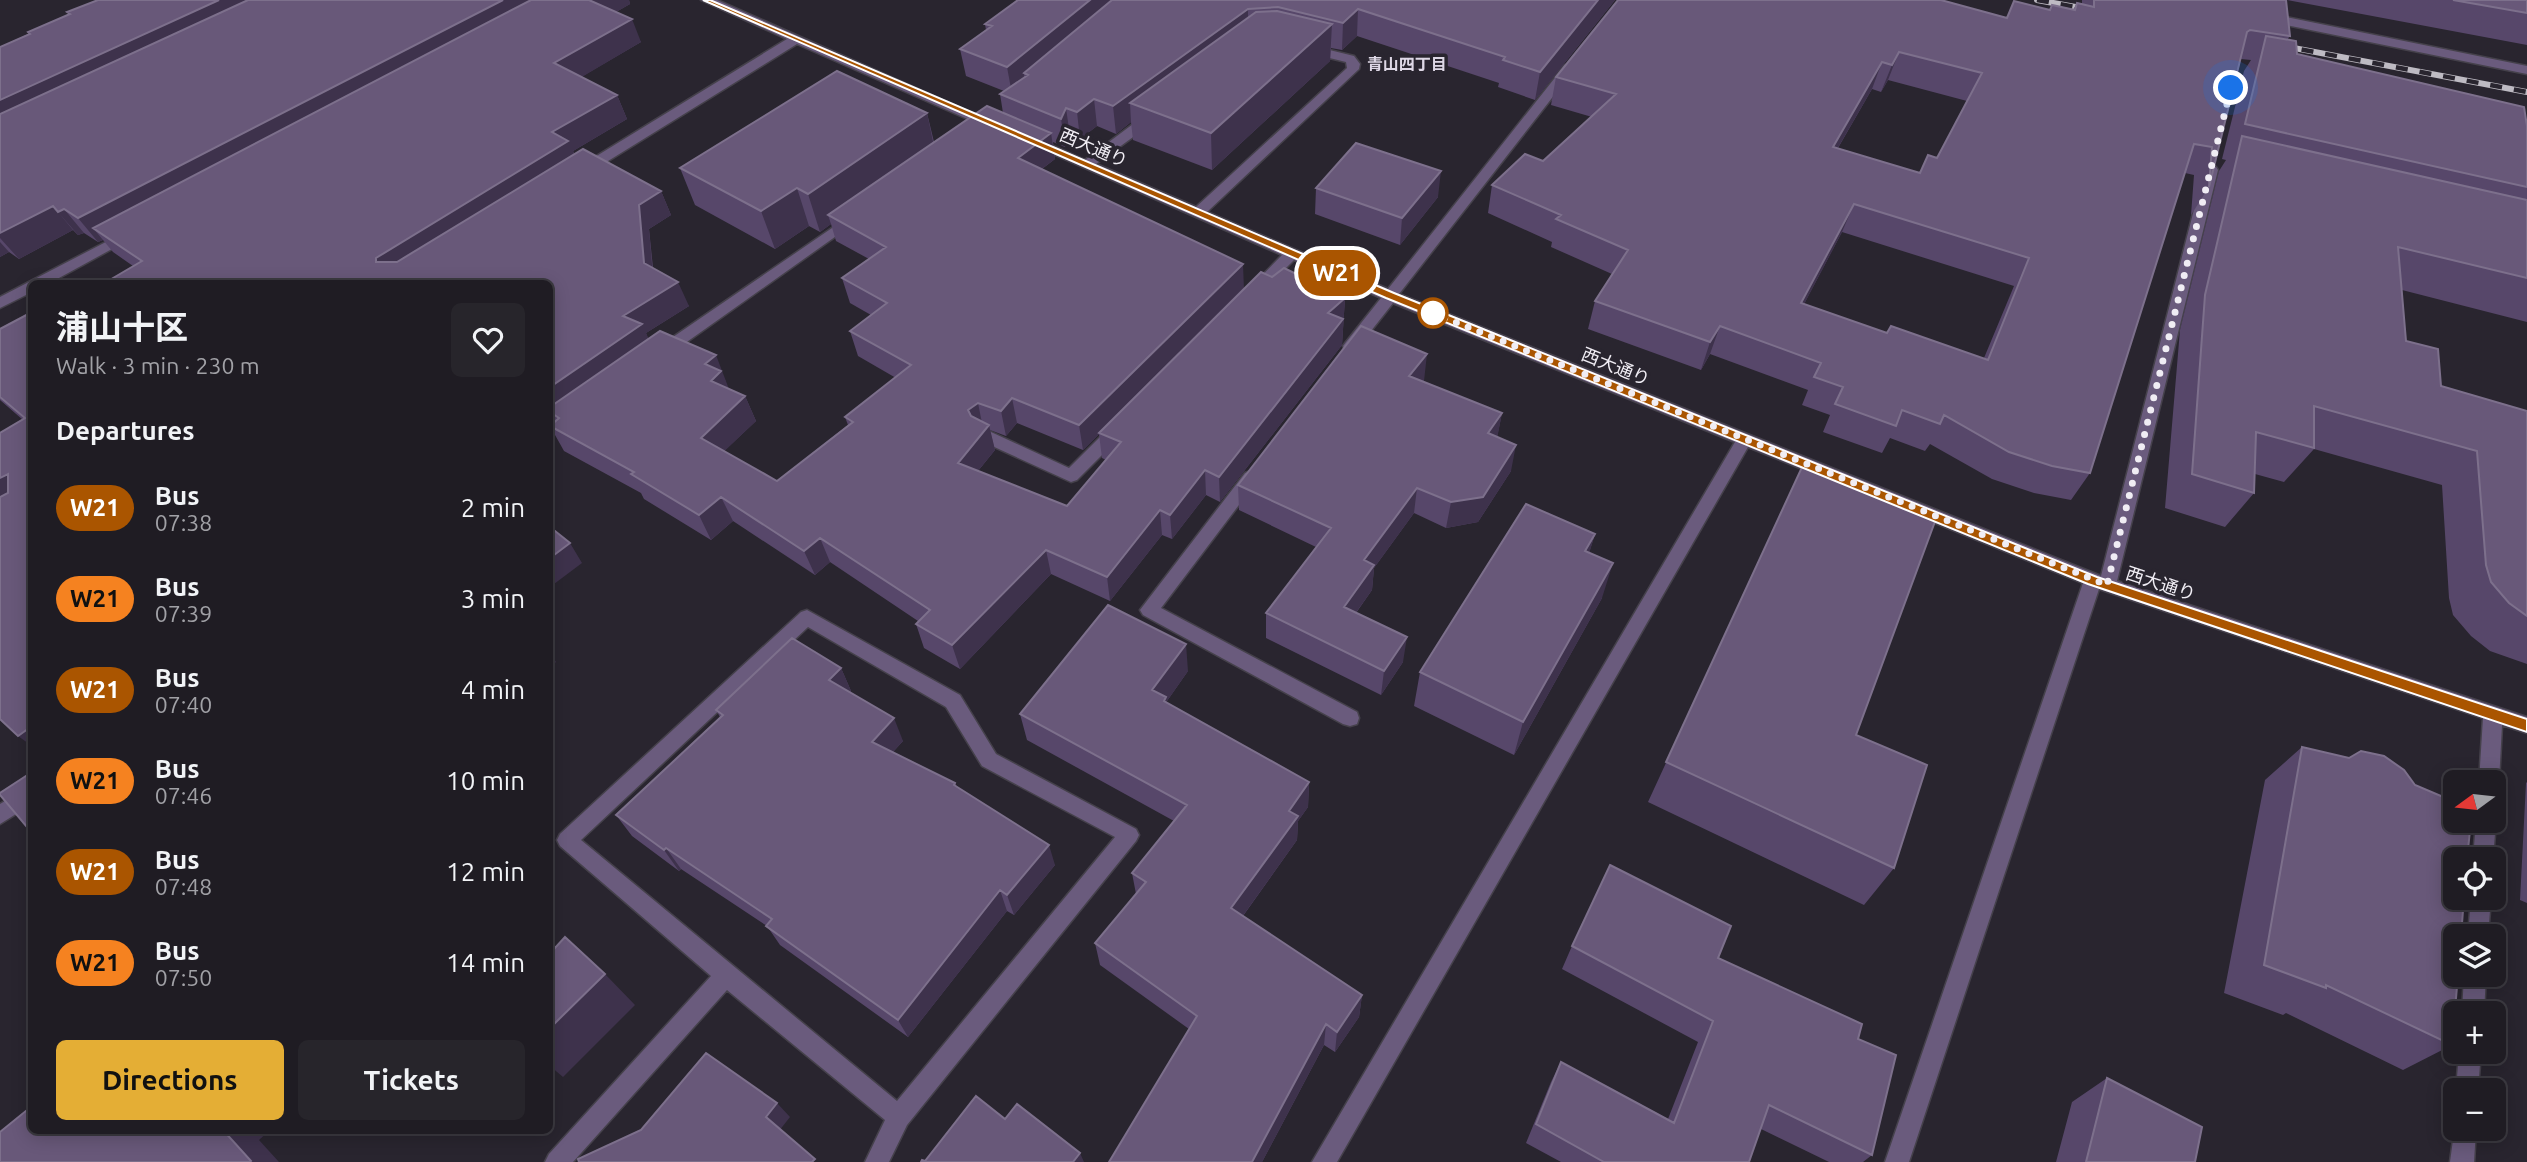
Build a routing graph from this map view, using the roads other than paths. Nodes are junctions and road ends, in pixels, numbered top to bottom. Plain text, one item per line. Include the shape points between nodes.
1 (707, 0) edge
2 (2250, 15) edge
3 (796, 39) junction
4 (1301, 47) edge
5 (1579, 56) edge
6 (2527, 70) edge
7 (1164, 107) edge
8 (2218, 159) edge
9 (1086, 165) junction
10 (575, 176) edge
11 (865, 210) edge
12 (1198, 213) junction
13 (146, 226) edge
14 (1292, 254) junction
15 (44, 280) edge
16 (28, 288) edge
17 (1390, 296) junction
18 (1244, 302) edge
19 (0, 303) edge
20 (651, 360) edge
21 (1340, 361) edge
22 (1129, 418) edge
23 (985, 436) edge
24 (1745, 438) junction
25 (1265, 458) edge
26 (2100, 583) junction
27 (2493, 714) junction
28 (1350, 718) dead end
29 (2527, 725) edge
30 (2489, 770) edge
31 (28, 796) edge
32 (0, 815) edge
33 (726, 975) junction
34 (899, 1117) junction
35 (2464, 1141) edge
36 (557, 1162) edge
37 (877, 1162) edge
38 (1324, 1162) edge
39 (1897, 1162) edge
40 (2462, 1162) edge

1 - 3 street, 西大通り
2 - 6 street
3 - 9 street, 西大通り
3 - 10 street
4 - 12 street via 1350,59 1353,69
5 - 17 street
7 - 9 street
8 - 26 street
9 - 12 street, 西大通り
11 - 20 street
12 - 14 street, 西大通り
13 - 15 street
14 - 17 street, 西大通り
14 - 18 street
16 - 19 street
17 - 21 street
17 - 24 street, 西大通り
22 - 23 street via 1071,476
24 - 26 street, 西大通り
24 - 38 street
25 - 28 street via 1149,610
26 - 27 street, 西大通り
26 - 39 street
27 - 29 street, 西大通り
27 - 30 street
31 - 32 street
33 - 34 street
33 - 34 street via 567,840 807,617 953,701 989,760 1129,835
33 - 36 street
34 - 37 street
35 - 40 street

